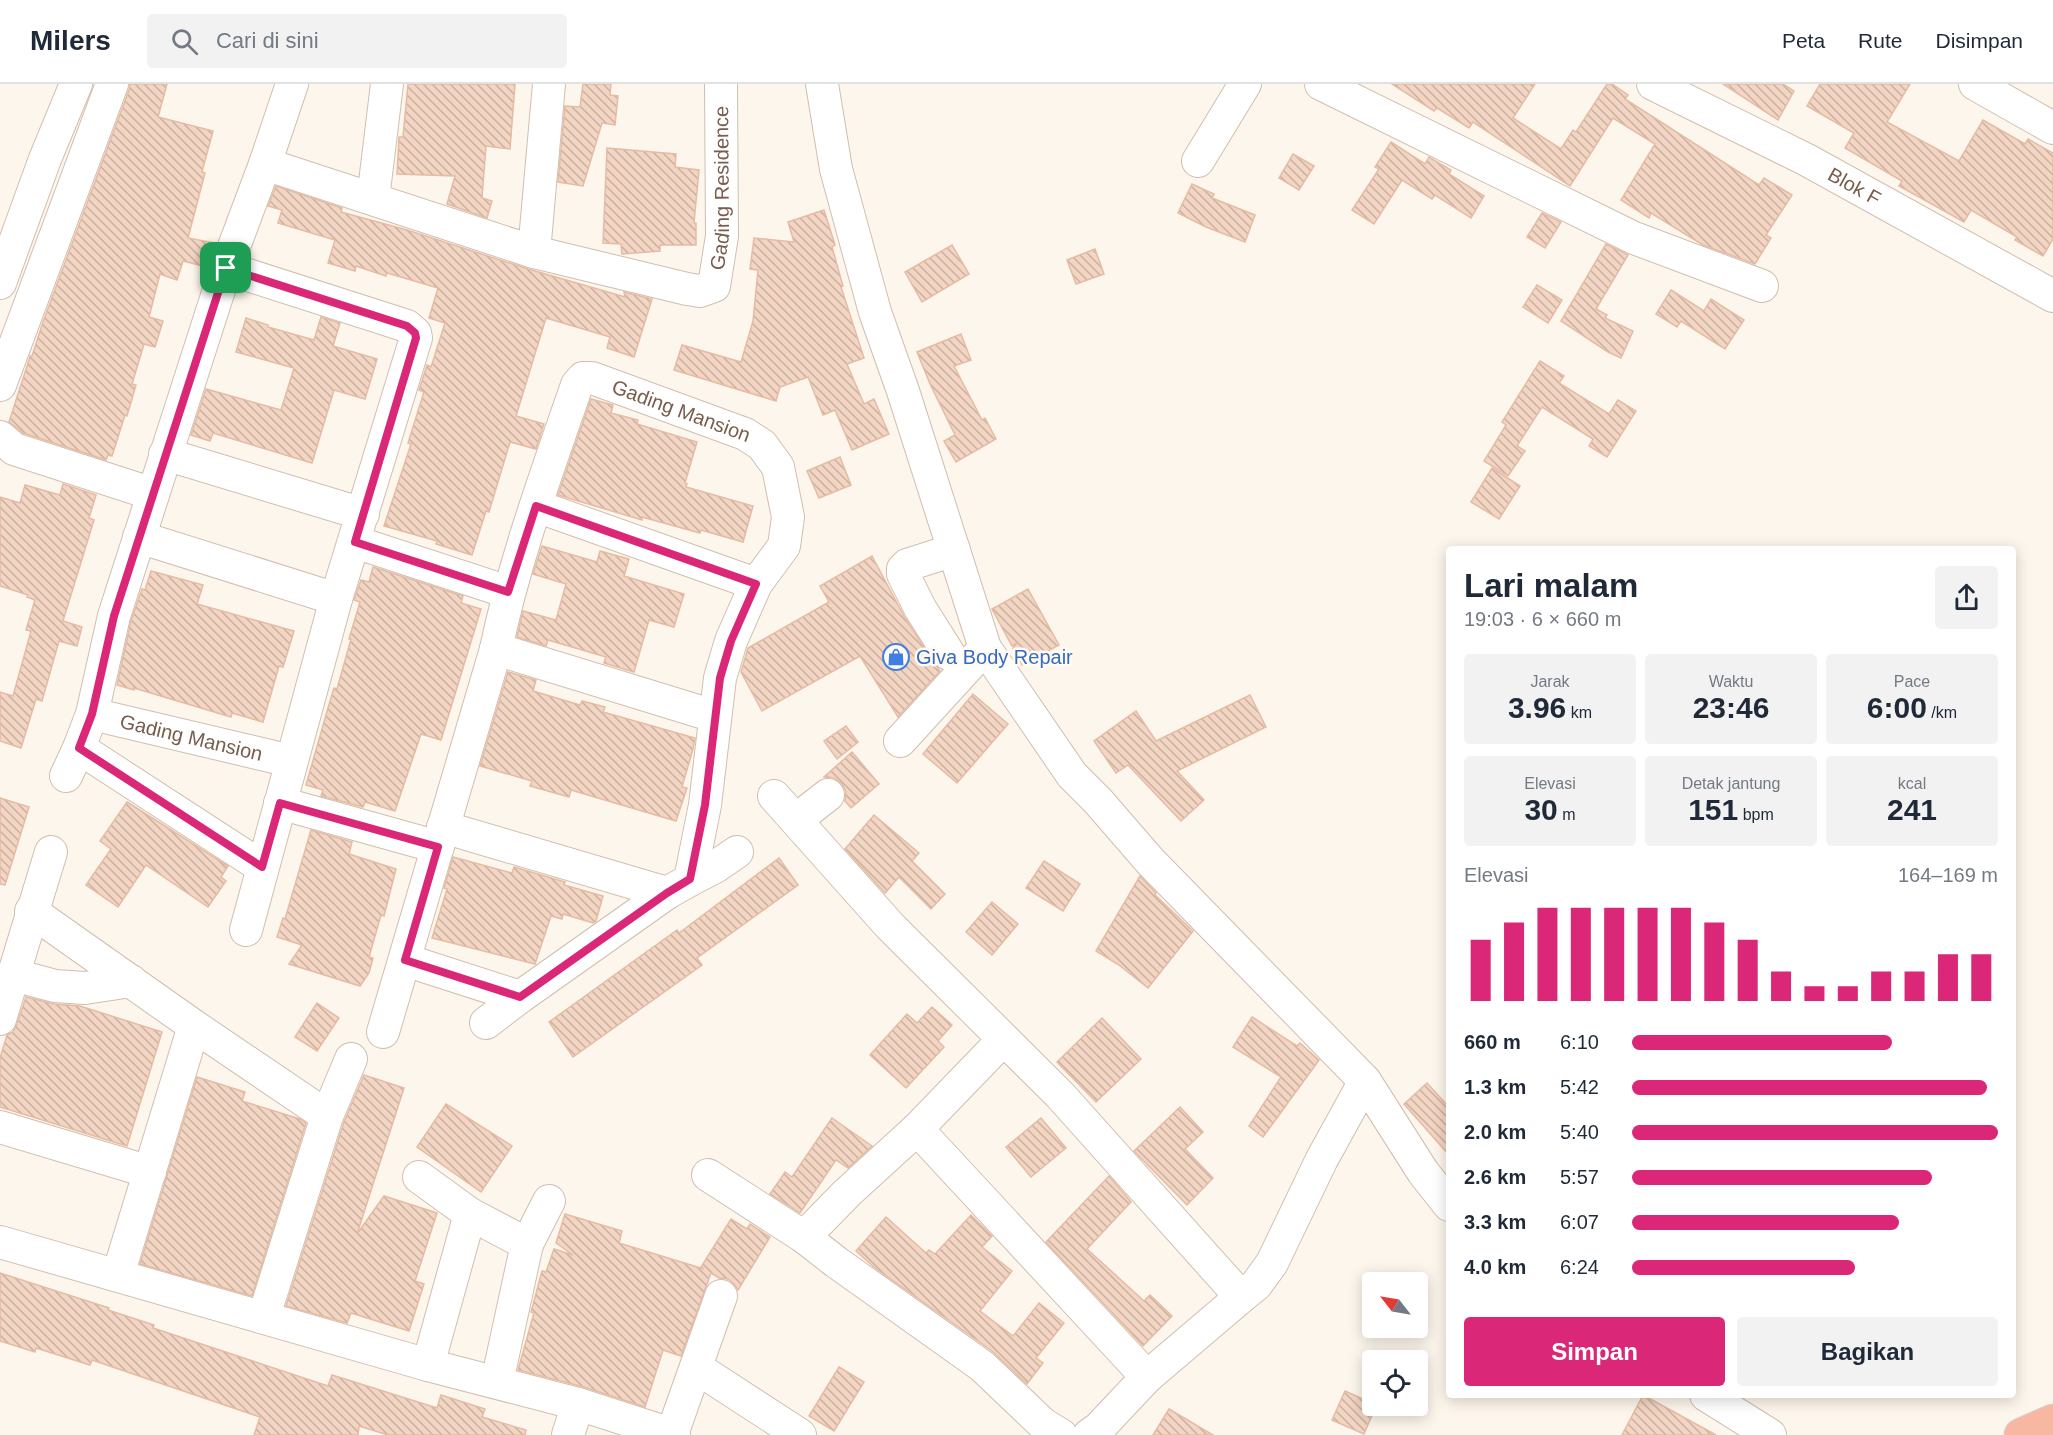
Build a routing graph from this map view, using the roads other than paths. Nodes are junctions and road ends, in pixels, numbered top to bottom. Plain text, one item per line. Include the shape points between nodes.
1 (76, 84) edge
2 (112, 84) edge
3 (292, 84) edge
4 (387, 84) edge
5 (549, 84) edge
6 (721, 84) edge
7 (822, 84) edge
8 (1245, 84) edge
9 (1321, 84) edge
10 (1653, 84) edge
11 (1976, 84) edge
12 (2053, 128) edge
13 (45, 159) junction
14 (1198, 161) dead end
15 (264, 164) junction
16 (80, 167) junction
17 (373, 199) junction
18 (534, 252) junction
19 (226, 268) junction
20 (0, 283) edge
21 (1762, 286) dead end
22 (2053, 296) edge
23 (0, 386) edge
24 (5, 447) edge
25 (165, 454) junction
26 (153, 494) junction
27 (536, 506) junction
28 (359, 528) junction
29 (139, 537) junction
30 (954, 550) junction
31 (756, 584) junction
32 (508, 592) junction
33 (336, 599) junction
34 (985, 648) junction
35 (496, 649) junction
36 (949, 654) dead end
37 (92, 714) junction
38 (714, 716) junction
39 (900, 741) dead end
40 (79, 748) junction
41 (291, 761) junction
42 (66, 776) dead end
43 (828, 795) dead end
44 (774, 796) dead end
45 (280, 803) junction
46 (796, 820) junction
47 (440, 837) junction
48 (51, 852) dead end
49 (737, 852) dead end
50 (262, 867) junction
51 (678, 886) junction
52 (31, 911) junction
53 (246, 930) dead end
54 (405, 960) junction
55 (14, 975) junction
56 (131, 981) junction
57 (520, 997) junction
58 (0, 1019) edge
59 (486, 1023) dead end
60 (194, 1026) junction
61 (382, 1032) dead end
62 (1003, 1040) junction
63 (351, 1059) dead end
64 (1365, 1081) junction
65 (327, 1116) junction
66 (0, 1127) edge
67 (917, 1129) junction
68 (150, 1172) junction
69 (708, 1175) dead end
70 (418, 1178) dead end
71 (549, 1201) dead end
72 (1446, 1201) edge
73 (470, 1215) junction
74 (804, 1237) junction
75 (0, 1242) edge
76 (527, 1244) junction
77 (118, 1275) junction
78 (722, 1296) dead end
79 (1241, 1297) junction
80 (264, 1316) junction
81 (428, 1365) junction
82 (697, 1368) junction
83 (1147, 1377) junction
84 (497, 1382) junction
85 (1711, 1398) edge
86 (578, 1404) junction
87 (2053, 1421) edge
88 (568, 1435) edge
89 (673, 1435) edge
90 (800, 1435) edge
91 (1061, 1435) edge
92 (1089, 1435) edge
93 (1770, 1435) edge
94 (2021, 1435) edge

1 - 13 street
2 - 16 street
3 - 15 street
4 - 17 street
5 - 18 street
6 - 18 street, Gading Residence via 722,236 714,286 700,291 687,289
7 - 30 street via 837,169 875,312
8 - 14 street
9 - 21 street via 1634,238
10 - 22 street, Blok F via 1807,160
11 - 12 street
13 - 16 street
13 - 20 street
15 - 17 street, Gading Residence
15 - 19 street
16 - 23 street
17 - 18 street, Gading Residence
19 - 25 street
19 - 28 street, Gading Mansion via 407,326 415,333
24 - 26 street
25 - 26 street
25 - 28 street
26 - 29 street
27 - 31 street
27 - 31 street, Gading Mansion via 577,385 583,378 592,378 745,434 762,445 778,467 788,517 784,546
27 - 32 street, Gading Mansion
28 - 32 street
28 - 33 street, Gading Mansion
29 - 33 street
29 - 37 street via 114,616
30 - 34 street
30 - 36 street via 903,569 920,609
31 - 38 street, Gading Mansion via 731,641
32 - 35 street, Gading Mansion
33 - 41 street, Gading Mansion
34 - 39 street
34 - 64 street via 1072,775
35 - 38 street
35 - 47 street, Gading Mansion
37 - 40 street
37 - 41 street, Gading Mansion
38 - 51 street, Gading Mansion via 705,805
40 - 42 street
40 - 50 street
41 - 45 street, Gading Mansion
43 - 46 street
44 - 46 street
45 - 47 street
45 - 50 street, Gading Mansion
46 - 62 street via 890,926
47 - 51 street
47 - 54 street, Gading Mansion
48 - 52 street
49 - 51 street
50 - 53 street, Gading Mansion
51 - 57 street
52 - 55 street
52 - 56 street
54 - 57 street
54 - 61 street, Gading Mansion
55 - 56 street via 55,986 85,988
55 - 58 street
56 - 60 street
57 - 59 street
60 - 65 street
60 - 68 street
62 - 67 street
62 - 79 street via 1060,1095
63 - 65 street
64 - 72 street
64 - 79 street via 1272,1263 1256,1286
65 - 80 street
66 - 68 street
67 - 74 street
67 - 83 street
68 - 77 street
69 - 74 street
70 - 73 street
71 - 76 street
73 - 76 street
73 - 81 street
74 - 91 street via 982,1366 1043,1424
75 - 77 street
76 - 84 street
77 - 80 street
78 - 82 street
79 - 83 street
80 - 81 street
81 - 84 street
82 - 89 street
82 - 90 street
83 - 92 street
84 - 86 street
85 - 93 street
86 - 88 street
86 - 89 street
87 - 94 highway

